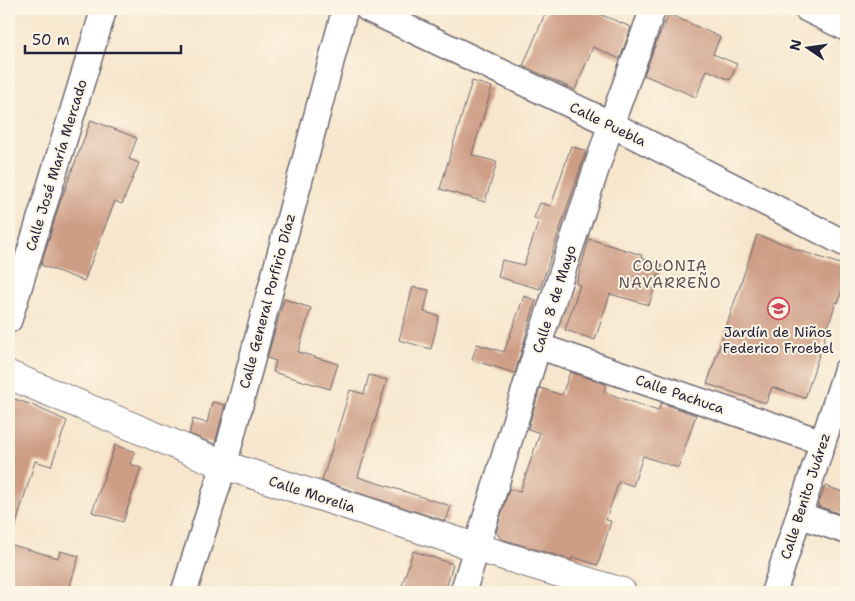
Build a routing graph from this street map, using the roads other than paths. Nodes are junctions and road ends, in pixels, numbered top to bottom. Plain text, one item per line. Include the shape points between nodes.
1 (104, 9) edge
2 (345, 9) edge
3 (368, 9) edge
4 (653, 9) edge
5 (806, 9) edge
6 (846, 28) edge
7 (612, 124) junction
8 (846, 244) edge
9 (9, 320) edge
10 (538, 346) junction
11 (846, 371) edge
12 (9, 375) edge
13 (822, 442) junction
14 (224, 465) junction
15 (799, 515) junction
16 (846, 531) edge
17 (478, 548) junction
18 (184, 592) edge
19 (464, 592) edge
20 (622, 592) edge
21 (774, 592) edge

1 - 9 street, Calle José María Mercado
2 - 14 street, Calle General Porfirio Díaz
3 - 7 street, Calle Puebla
4 - 7 street, Calle 8 de Mayo
5 - 6 street
7 - 8 street, Calle Puebla
7 - 10 street, Calle 8 de Mayo
10 - 13 street, Calle Pachuca
10 - 17 street, Calle 8 de Mayo
11 - 13 street, Calle Benito Juárez
12 - 14 street, Calle Morelia
13 - 15 street, Calle Benito Juárez
14 - 17 street, Calle Morelia
14 - 18 street, Calle General Porfirio Díaz
15 - 16 street
15 - 21 street, Calle Benito Juárez
17 - 19 street, Calle 8 de Mayo
17 - 20 street, Calle Morelia

